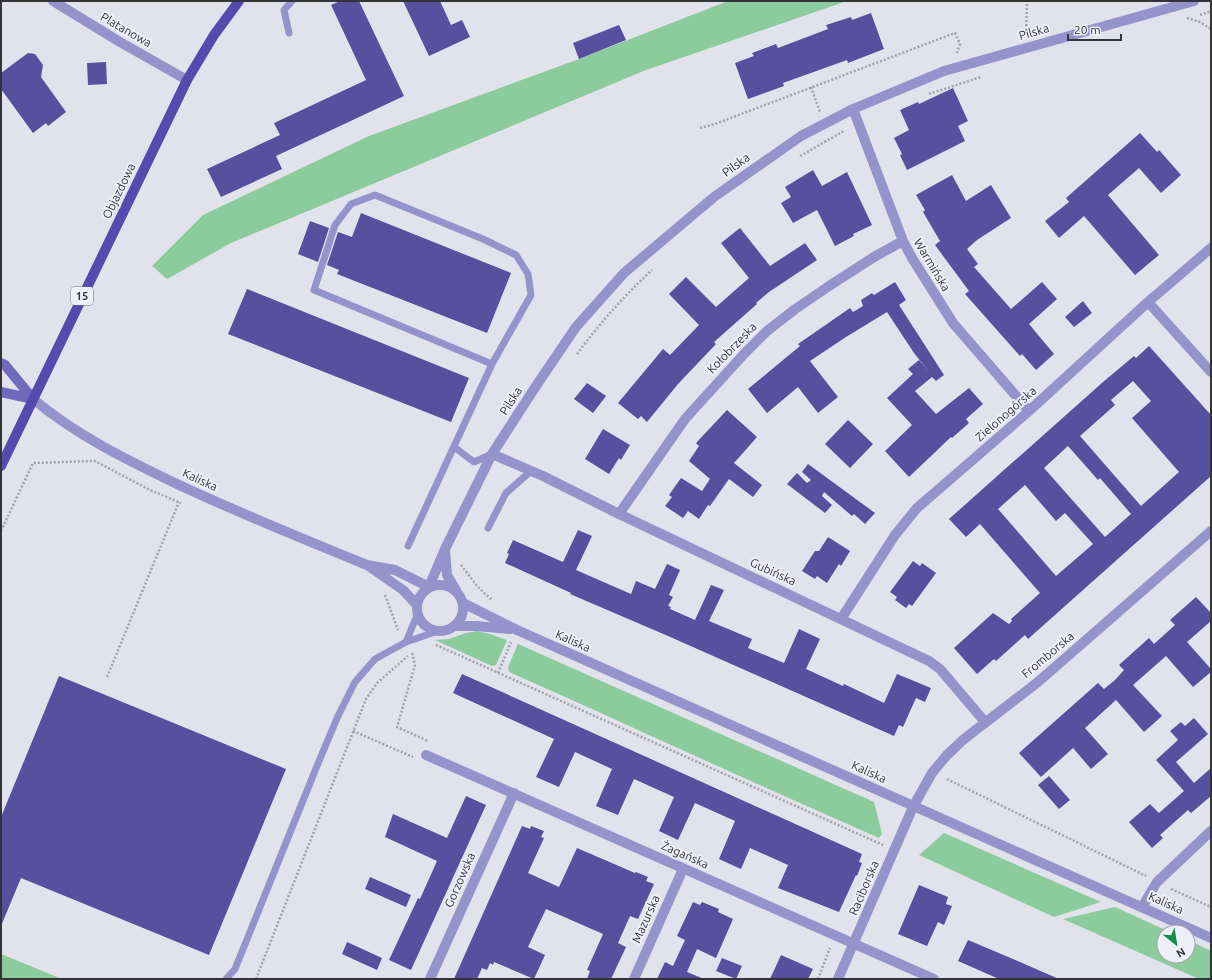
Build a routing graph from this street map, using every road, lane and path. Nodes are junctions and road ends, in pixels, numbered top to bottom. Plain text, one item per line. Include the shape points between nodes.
1 (53, 1) edge
2 (239, 1) edge
3 (292, 1) edge
4 (1027, 1) edge
5 (1194, 1) edge
6 (1211, 12) edge
7 (1187, 18) junction
8 (1180, 20) dead end
9 (1211, 29) edge
10 (289, 33) dead end
11 (1029, 47) junction
12 (959, 67) junction
13 (983, 76) dead end
14 (187, 80) junction
15 (963, 83) junction
16 (926, 95) dead end
17 (853, 109) junction
18 (858, 123) junction
19 (700, 128) dead end
20 (796, 158) dead end
21 (903, 241) junction
22 (1211, 248) edge
23 (657, 265) dead end
24 (1148, 302) junction
25 (576, 355) dead end
26 (1, 363) edge
27 (492, 364) junction
28 (1211, 372) edge
29 (1, 392) edge
30 (33, 399) junction
31 (1029, 411) junction
32 (454, 447) junction
33 (492, 454) junction
34 (1, 466) edge
35 (530, 471) junction
36 (179, 502) junction
37 (186, 505) dead end
38 (619, 514) junction
39 (488, 528) dead end
40 (1, 531) edge
41 (1211, 531) edge
42 (408, 546) dead end
43 (445, 549) junction
44 (459, 562) dead end
45 (367, 564) junction
46 (429, 587) junction
47 (456, 590) junction
48 (385, 593) dead end
49 (492, 601) dead end
50 (463, 603) junction
51 (417, 609) junction
52 (841, 619) junction
53 (454, 626) junction
54 (517, 630) junction
55 (438, 631) junction
56 (406, 642) junction
57 (430, 642) dead end
58 (418, 649) dead end
59 (412, 653) junction
60 (498, 673) junction
61 (107, 677) dead end
62 (985, 722) junction
63 (353, 731) junction
64 (431, 742) dead end
65 (426, 755) joint
66 (947, 779) dead end
67 (514, 792) junction
68 (913, 807) junction
69 (1211, 831) edge
70 (894, 850) junction
71 (683, 869) junction
72 (1146, 876) dead end
73 (1171, 889) dead end
74 (1142, 907) junction
75 (1211, 907) edge
76 (1211, 938) edge
77 (854, 944) junction
78 (831, 945) dead end
79 (226, 979) edge
80 (256, 979) edge
81 (430, 979) edge
82 (634, 979) edge
83 (818, 979) edge
84 (838, 979) edge
85 (934, 979) edge

1 - 14 street, Platanowa
2 - 14 main road, Objazdowa / 15
3 - 10 lane via 284,10
4 - 11 path via 1025,31
5 - 11 street, Pilska
6 - 7 path
7 - 8 path
7 - 9 path
11 - 12 street, Pilska
12 - 15 path
12 - 17 street, Pilska
12 - 19 path via 956,55 960,44 955,33
13 - 15 path
14 - 30 main road, Objazdowa / 15
15 - 16 path
17 - 18 street, Warmińska
17 - 33 street, Pilska via 802,136 752,169 714,197 624,274 576,327
18 - 20 path
18 - 21 street, Warmińska
21 - 31 street, Warmińska via 953,323
21 - 38 street, Kołobrzeska via 794,310 762,335 684,419
22 - 24 street, Zielonogórska
23 - 25 path via 629,291
24 - 28 street
24 - 31 street, Zielonogórska
26 - 30 main road
27 - 27 lane via 531,296 528,274 516,255 375,195 351,204 335,225 314,290
27 - 32 lane
29 - 30 main road
30 - 34 main road, 15
30 - 45 street, Kaliska via 48,412 136,465 198,494
31 - 52 street, Zielonogórska via 917,508 895,535
32 - 33 lane via 474,462
32 - 42 lane
33 - 35 street, Gubińska
33 - 43 street, Pilska
35 - 38 street, Gubińska
35 - 39 lane via 506,493
36 - 37 path
36 - 40 path via 95,461 33,463
36 - 61 path
38 - 52 street, Gubińska
41 - 62 street, Fromborska via 1038,682
43 - 46 street, Pilska
43 - 47 street via 447,575
44 - 49 path via 465,573
45 - 46 street, Kaliska via 394,570
45 - 51 street, Kaliska via 403,590
46 - 47 street via 443,584
46 - 51 street via 419,598
47 - 50 street
48 - 56 path via 397,628
50 - 53 street via 462,617
50 - 54 street, Kaliska
51 - 55 street via 425,625
51 - 56 lane
52 - 62 street, Gubińska via 929,661 940,670
53 - 54 street, Kaliska
53 - 55 street via 445,631
54 - 60 path
54 - 68 street, Kaliska
55 - 56 lane
56 - 59 path
56 - 79 lane via 375,659 355,682 338,716 236,969
57 - 60 path
58 - 59 path
59 - 63 path via 377,683 366,699
59 - 64 path via 415,665 397,727
60 - 70 path
62 - 68 street, Fromborska via 964,738 932,773
63 - 65 path via 423,761
63 - 80 path
65 - 67 street, Żagańska
66 - 72 path
67 - 71 street, Żagańska
67 - 81 street, Gorzowska
68 - 70 street, Raciborska
68 - 74 street, Kaliska
69 - 74 street via 1157,882
70 - 77 street, Raciborska
71 - 77 street, Żagańska
71 - 82 street, Mazurska
73 - 75 path
74 - 76 street, Kaliska
77 - 84 street, Raciborska
77 - 85 street, Żagańska
78 - 83 path

